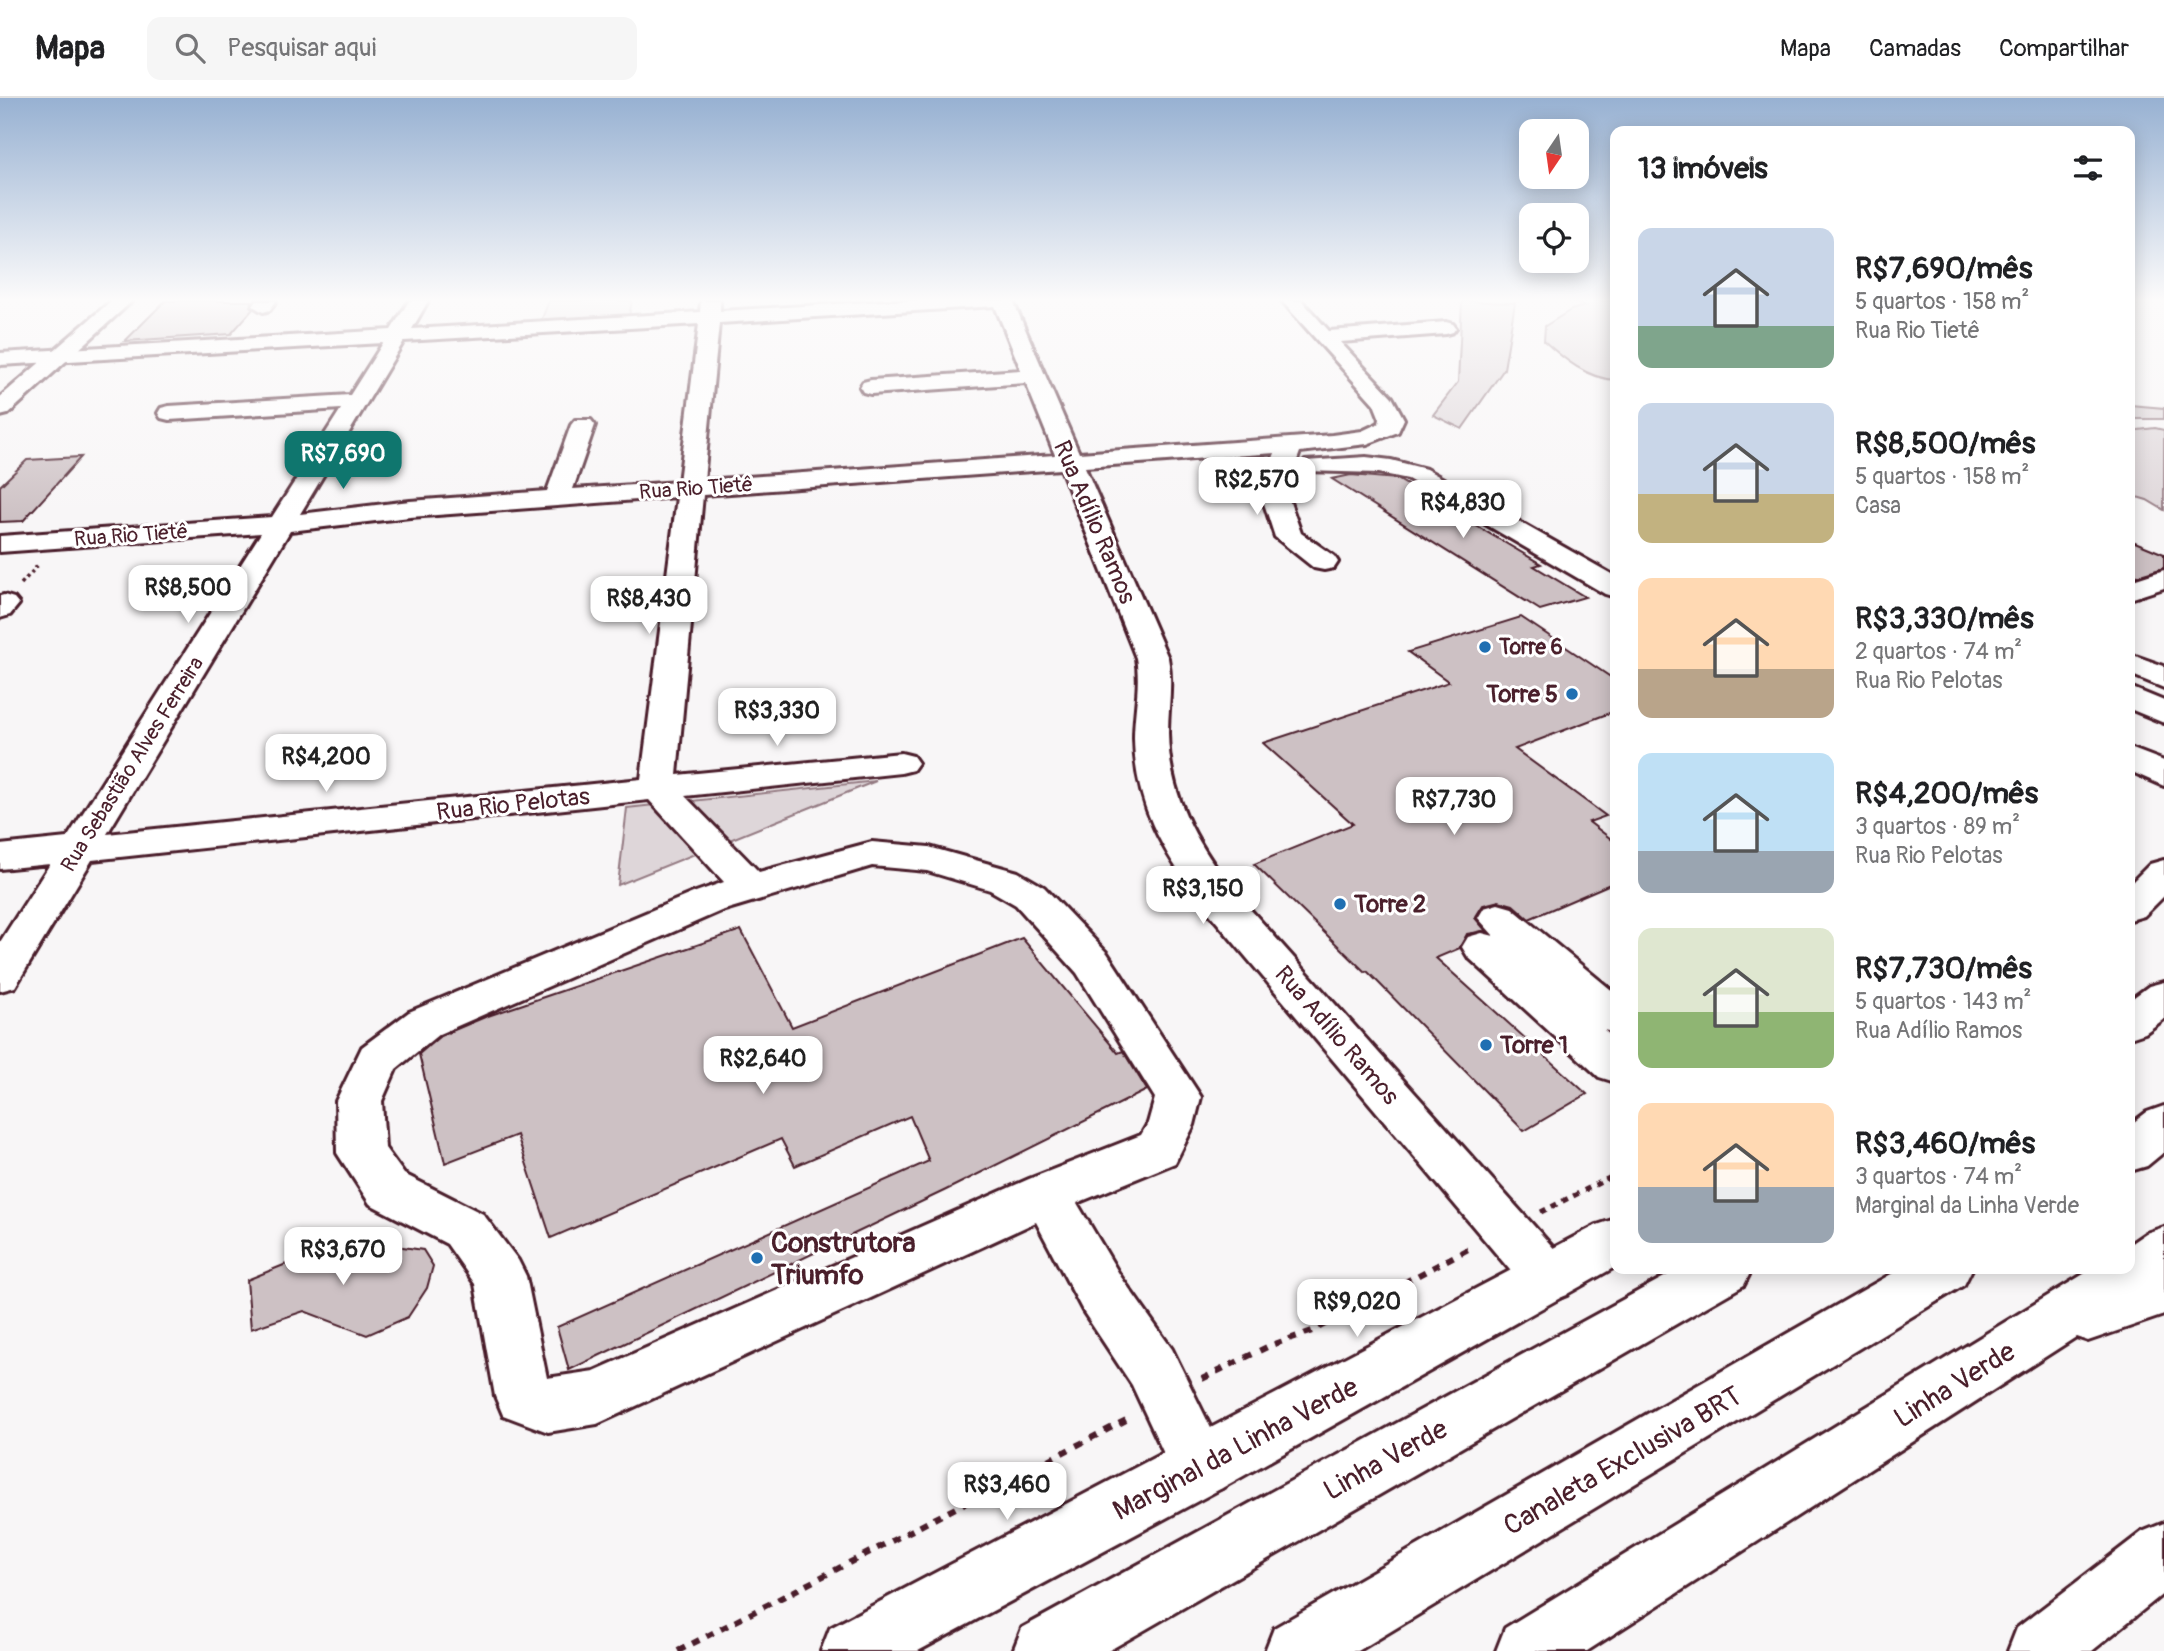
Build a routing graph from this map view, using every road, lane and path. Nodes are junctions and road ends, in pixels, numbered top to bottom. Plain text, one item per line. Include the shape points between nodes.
1 (41, 373) edge
2 (375, 373) edge
3 (703, 373) edge
4 (1358, 373) edge
5 (1034, 376) joint
6 (871, 387) dead end
7 (358, 401) junction
8 (0, 409) edge
9 (170, 413) dead end
10 (583, 425) dead end
11 (1286, 457) junction
12 (1070, 461) junction
13 (691, 489) junction
14 (557, 498) junction
15 (281, 524) junction
16 (60, 540) junction
17 (0, 544) edge
18 (1324, 562) dead end
19 (2164, 579) edge
20 (1610, 585) edge
21 (2135, 588) edge
22 (2, 606) edge
23 (2135, 665) edge
24 (2164, 678) edge
25 (2135, 699) edge
26 (2164, 713) edge
27 (2135, 760) edge
28 (901, 763) dead end
29 (2164, 775) edge
30 (658, 789) junction
31 (79, 849) junction
32 (0, 858) edge
33 (2164, 873) edge
34 (751, 887) junction
35 (2135, 902) edge
36 (0, 976) edge
37 (2164, 997) edge
38 (1610, 1014) edge
39 (2135, 1018) edge
40 (1610, 1060) edge
41 (2164, 1125) edge
42 (2135, 1148) edge
43 (1610, 1178) edge
44 (1046, 1194) junction
45 (1560, 1203) dead end
46 (1610, 1244) edge
47 (2164, 1249) edge
48 (2135, 1268) edge
49 (1427, 1269) dead end
50 (1717, 1274) edge
51 (1938, 1274) edge
52 (2126, 1274) edge
53 (1549, 1279) junction
54 (2164, 1290) edge
55 (2030, 1337) junction
56 (1167, 1397) junction
57 (1201, 1467) junction
58 (2164, 1554) edge
59 (677, 1651) edge
60 (853, 1651) edge
61 (1045, 1651) edge
62 (1297, 1651) edge
63 (1528, 1651) edge
64 (2040, 1651) edge

1 - 8 main road
2 - 7 main road, Rua Sebastião Alves Ferreira
3 - 13 main road
4 - 11 main road, Rua Rio Tietê via 1384,402 1392,419 1390,427
5 - 6 main road
5 - 12 main road, Rua Adílio Ramos
7 - 9 main road
7 - 15 main road, Rua Sebastião Alves Ferreira
10 - 14 main road
11 - 12 main road, Rua Rio Tietê
11 - 18 main road via 1273,491 1289,537
11 - 20 main road via 1405,470
12 - 13 main road, Rua Rio Tietê
12 - 53 main road, Rua Adílio Ramos via 1156,672 1152,771 1169,828 1218,898
13 - 14 main road, Rua Rio Tietê
13 - 30 main road
14 - 15 main road, Rua Rio Tietê
15 - 16 main road, Rua Rio Tietê
15 - 31 main road, Rua Sebastião Alves Ferreira
16 - 17 main road, Rua Rio Tietê
16 - 22 path
19 - 21 main road
23 - 24 main road
25 - 26 main road
27 - 29 main road
28 - 30 main road, Rua Rio Pelotas
30 - 31 main road, Rua Rio Pelotas
30 - 34 main road
31 - 32 main road, Rua Rio Pelotas
31 - 36 main road, Rua Sebastião Alves Ferreira
33 - 35 main road
34 - 44 main road via 872,854 929,859 976,871 1030,896 1092,963 1178,1097 1171,1125 1158,1149
34 - 44 main road via 424,1023 378,1059 359,1101 361,1153 387,1189 465,1229 500,1276 523,1396 548,1405 597,1397
37 - 39 main road
38 - 40 main road via 1490,932
41 - 42 main road
43 - 45 path
44 - 56 main road
46 - 53 main road, Marginal da Linha Verde
47 - 48 main road, Linha Verde
49 - 56 path via 1312,1331 1269,1346
50 - 61 main road, Linha Verde
51 - 62 main road, Canaleta Exclusiva BRT
52 - 55 main road, Linha Verde
53 - 57 main road, Marginal da Linha Verde
54 - 55 main road
55 - 63 main road, Linha Verde
56 - 57 main road
56 - 59 path
57 - 60 main road, Marginal da Linha Verde
58 - 64 main road

